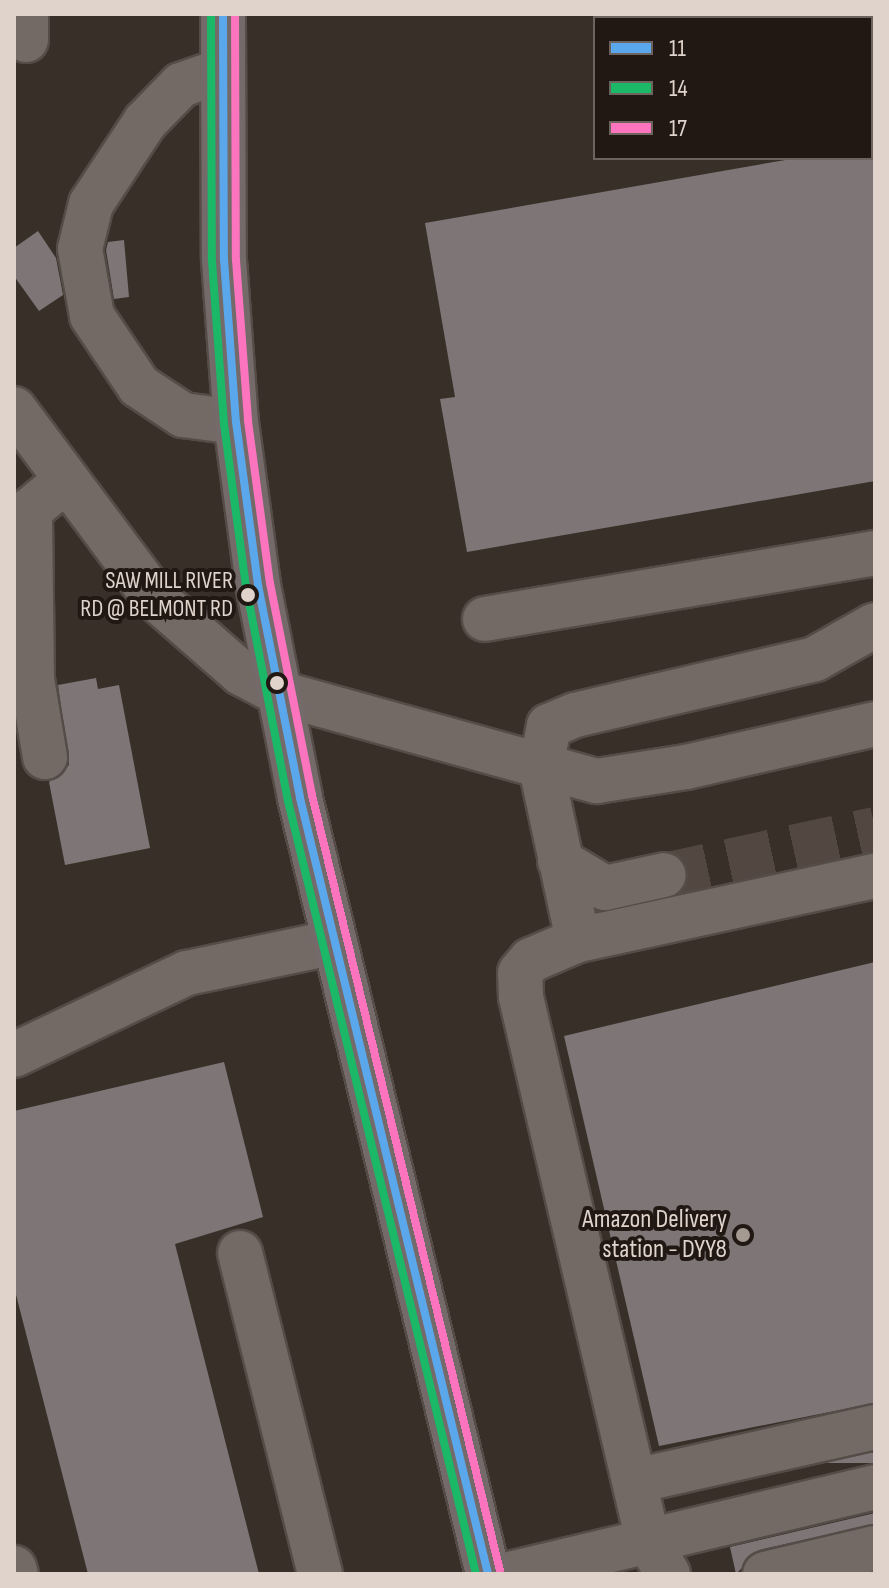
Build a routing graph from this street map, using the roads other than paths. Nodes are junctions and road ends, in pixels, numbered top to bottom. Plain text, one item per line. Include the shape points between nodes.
1 (223, 14) edge
2 (221, 71) junction
3 (14, 409) edge
4 (236, 422) junction
5 (64, 482) junction
6 (875, 553) edge
7 (485, 619) dead end
8 (875, 625) edge
9 (279, 693) junction
10 (875, 724) edge
11 (45, 757) dead end
12 (541, 767) junction
13 (560, 861) junction
14 (664, 875) tunnel mouth
15 (875, 876) edge
16 (578, 940) junction
17 (335, 942) junction
18 (14, 1055) edge
19 (240, 1253) dead end
20 (875, 1427) edge
21 (635, 1481) junction
22 (875, 1487) edge
23 (875, 1548) edge
24 (658, 1558) edge
25 (14, 1568) edge
26 (16, 1574) edge
27 (320, 1574) edge
28 (488, 1574) edge
29 (510, 1574) edge
30 (765, 1574) edge

1 - 2 main road
2 - 4 main road via 224,260
2 - 4 street via 181,85 152,113 91,204 80,249 92,316 139,386 183,415
3 - 5 street
4 - 9 main road
5 - 9 street via 154,597 241,673
5 - 11 street via 30,510 32,679
6 - 7 street
8 - 12 street via 815,659 549,726
9 - 12 street
9 - 17 main road
10 - 12 street via 686,767 597,781
12 - 13 street
13 - 14 street via 605,888
13 - 16 street
15 - 16 street
16 - 21 street via 531,960 520,973 521,997
17 - 18 street via 187,973
17 - 28 main road
19 - 27 street
20 - 21 street
21 - 24 street
22 - 24 street
23 - 30 street
24 - 29 street
25 - 26 street

